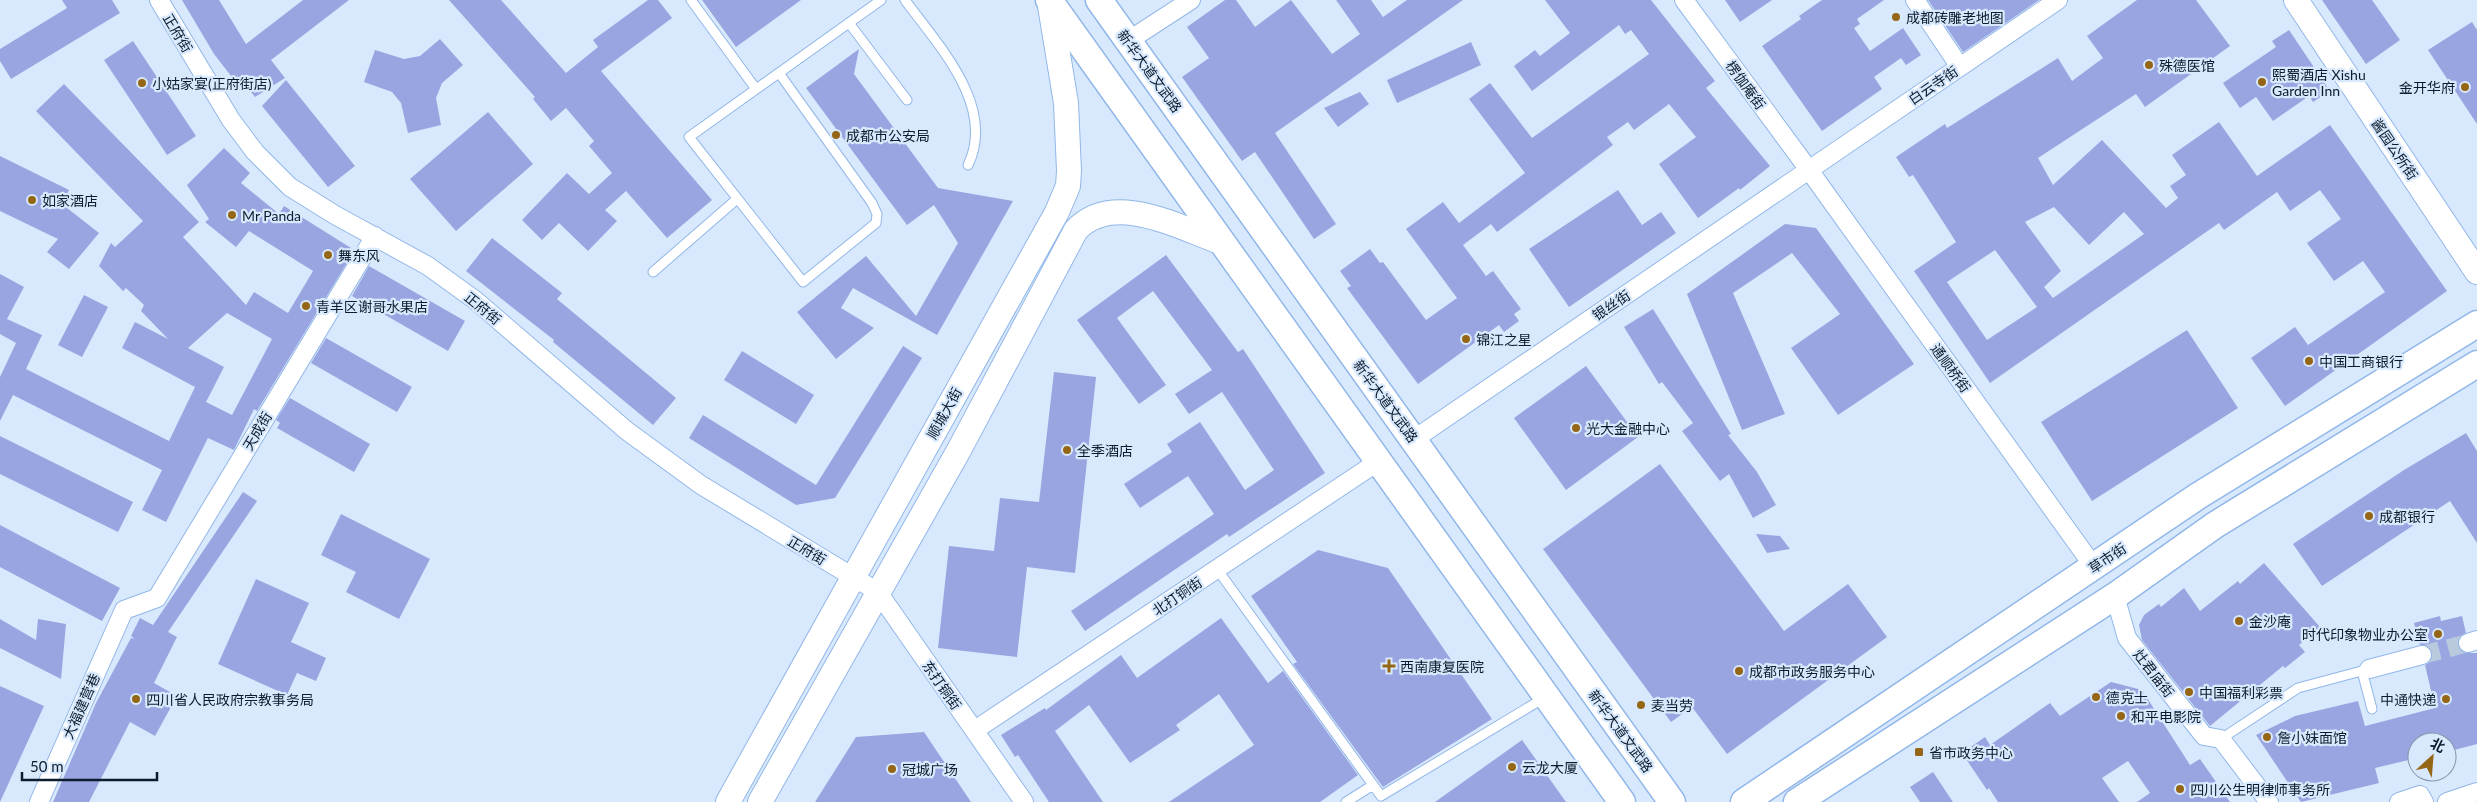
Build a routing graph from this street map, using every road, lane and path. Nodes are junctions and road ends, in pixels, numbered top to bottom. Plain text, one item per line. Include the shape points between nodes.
1 (159, 0) edge
2 (691, 0) edge
3 (881, 0) edge
4 (905, 0) edge
5 (1049, 0) edge
6 (1099, 0) edge
7 (1191, 0) edge
8 (1684, 0) edge
9 (1915, 0) edge
10 (2057, 0) edge
11 (2296, 0) edge
12 (850, 23) junction
13 (1128, 41) junction
14 (1960, 67) junction
15 (779, 72) junction
16 (756, 89) junction
17 (907, 100) dead end
18 (968, 165) dead end
19 (1809, 170) junction
20 (737, 199) junction
21 (375, 236) junction
22 (1223, 243) junction
23 (652, 272) dead end
24 (2477, 272) edge
25 (2477, 324) edge
26 (2477, 364) edge
27 (1413, 440) junction
28 (1379, 461) junction
29 (2094, 567) junction
30 (1217, 569) junction
31 (852, 578) junction
32 (878, 592) junction
33 (2115, 596) junction
34 (124, 610) joint
35 (2422, 655) tunnel mouth
36 (2366, 670) junction
37 (1547, 696) junction
38 (2372, 709) dead end
39 (975, 730) junction
40 (2221, 740) junction
41 (1373, 785) junction
42 (2477, 792) edge
43 (39, 802) edge
44 (728, 802) edge
45 (760, 802) edge
46 (1024, 802) edge
47 (1346, 802) edge
48 (1622, 802) edge
49 (1672, 802) edge
50 (1744, 802) edge
51 (1797, 802) edge
52 (2268, 802) edge
53 (2398, 802) edge
54 (2424, 802) edge
55 (2447, 802) edge

1 - 21 street, 正府街 via 231,120 255,152 290,187
2 - 16 lane
3 - 12 lane
4 - 18 lane via 965,88 973,112 975,136
5 - 22 main road
5 - 31 main road, 顺城大街 via 1066,103 1068,186 1057,212
6 - 13 main road, 新华大道文武路
7 - 13 street
8 - 19 street, 楞伽庵街
9 - 14 street
10 - 14 street, 白云寺街
11 - 24 main road, 酱园公所街
12 - 15 lane
12 - 17 lane
13 - 27 main road, 新华大道文武路
14 - 19 street, 白云寺街
15 - 16 lane
15 - 20 lane via 872,203 877,214 876,223 802,282
16 - 20 lane via 688,137
19 - 27 street, 银丝街
19 - 29 street, 通顺桥街
20 - 23 lane
21 - 31 street, 正府街 via 428,266 475,300 660,456
21 - 34 street, 天成街 via 157,598
22 - 28 main road
22 - 32 main road via 1133,212 1112,211 1086,220 1076,230 960,450
25 - 29 main road, 草市街 via 2198,496
26 - 33 main road via 2215,525
27 - 49 main road, 新华大道文武路
28 - 30 street, 北打铜街
28 - 37 main road
29 - 50 main road, 草市街
30 - 39 street, 北打铜街
30 - 41 lane
31 - 32 street, 东打铜街
31 - 44 main road, 顺城大街
32 - 39 street, 东打铜街
32 - 45 main road
33 - 40 street, 灶君庙街 via 2127,638 2204,736
33 - 51 main road
34 - 43 street, 大福建营巷
35 - 36 street
36 - 38 lane
36 - 40 lane via 2298,688
37 - 41 lane via 1381,796
37 - 48 main road
39 - 46 street, 东打铜街
40 - 52 street, 灶君庙街
41 - 47 lane
42 - 55 street
53 - 54 street via 2420,795

